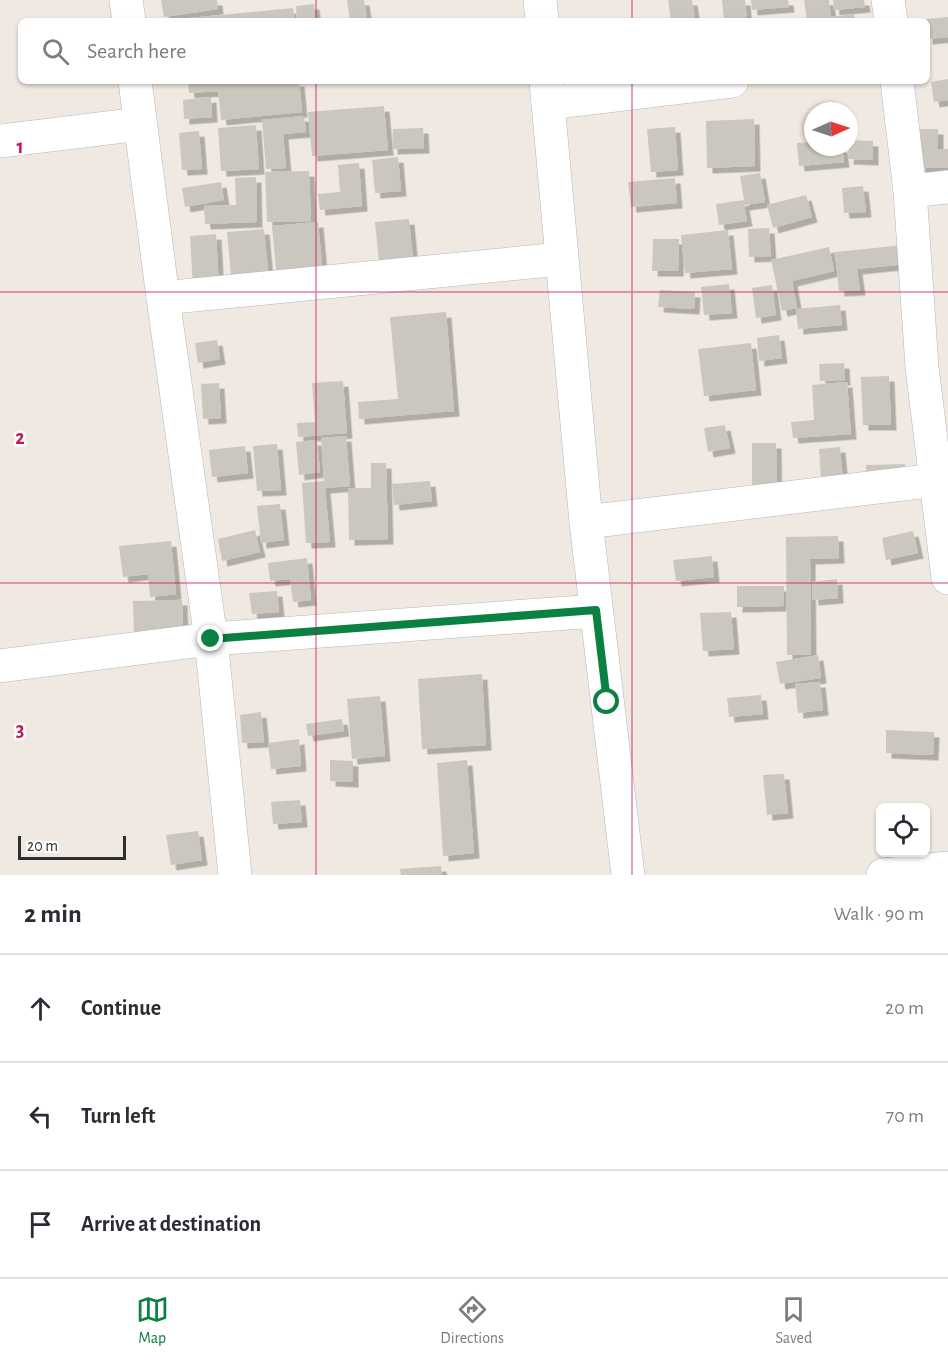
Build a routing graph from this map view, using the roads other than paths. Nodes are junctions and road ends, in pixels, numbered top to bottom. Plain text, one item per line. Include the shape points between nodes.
1 (126, 0) edge
2 (540, 0) edge
3 (888, 0) edge
4 (129, 18) edge
5 (542, 18) edge
6 (891, 18) edge
7 (135, 84) edge
8 (682, 84) edge
9 (897, 84) edge
10 (547, 92) edge
11 (140, 124) junction
12 (0, 141) edge
13 (948, 187) edge
14 (910, 191) junction
15 (561, 259) junction
16 (162, 298) junction
17 (935, 365) edge
18 (936, 480) junction
19 (586, 522) junction
20 (948, 578) edge
21 (596, 610) junction
22 (211, 639) junction
23 (0, 666) edge
24 (948, 868) edge
25 (235, 875) edge
26 (628, 875) edge
27 (883, 875) edge

1 - 4 street
2 - 5 street
3 - 6 street
7 - 11 street
8 - 10 street
9 - 14 street
10 - 15 street
11 - 12 street
11 - 16 street
13 - 14 street
14 - 17 street
15 - 16 street
15 - 19 street
16 - 22 street
17 - 18 street
18 - 19 street
18 - 20 street
19 - 21 street
21 - 22 street
21 - 26 street
22 - 23 street
22 - 25 street
24 - 27 street

